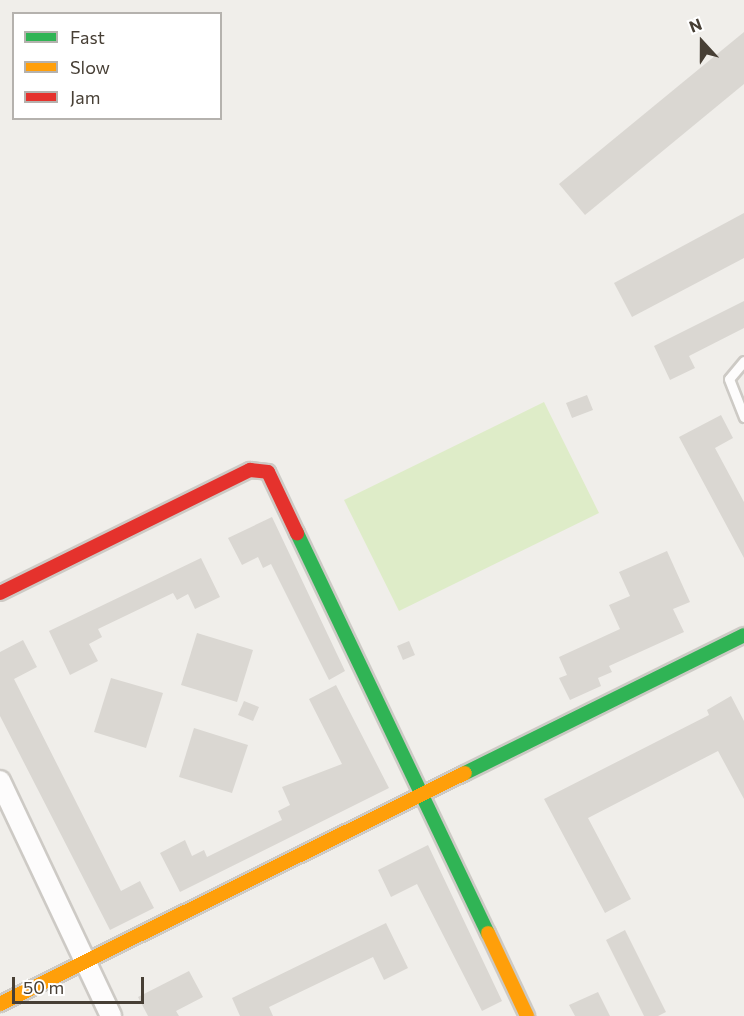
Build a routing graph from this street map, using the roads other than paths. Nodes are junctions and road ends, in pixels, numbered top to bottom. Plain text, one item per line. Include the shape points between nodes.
1 (744, 361) edge
2 (744, 417) edge
3 (0, 593) edge
4 (744, 635) edge
5 (0, 781) edge
6 (423, 794) junction
7 (84, 961) junction
8 (0, 1004) edge
9 (111, 1016) edge
10 (527, 1016) edge

1 - 2 lane via 729,379
3 - 6 street via 226,480 250,470 268,472
4 - 6 street
5 - 7 street
6 - 7 street
6 - 10 street
7 - 8 street
7 - 9 street

